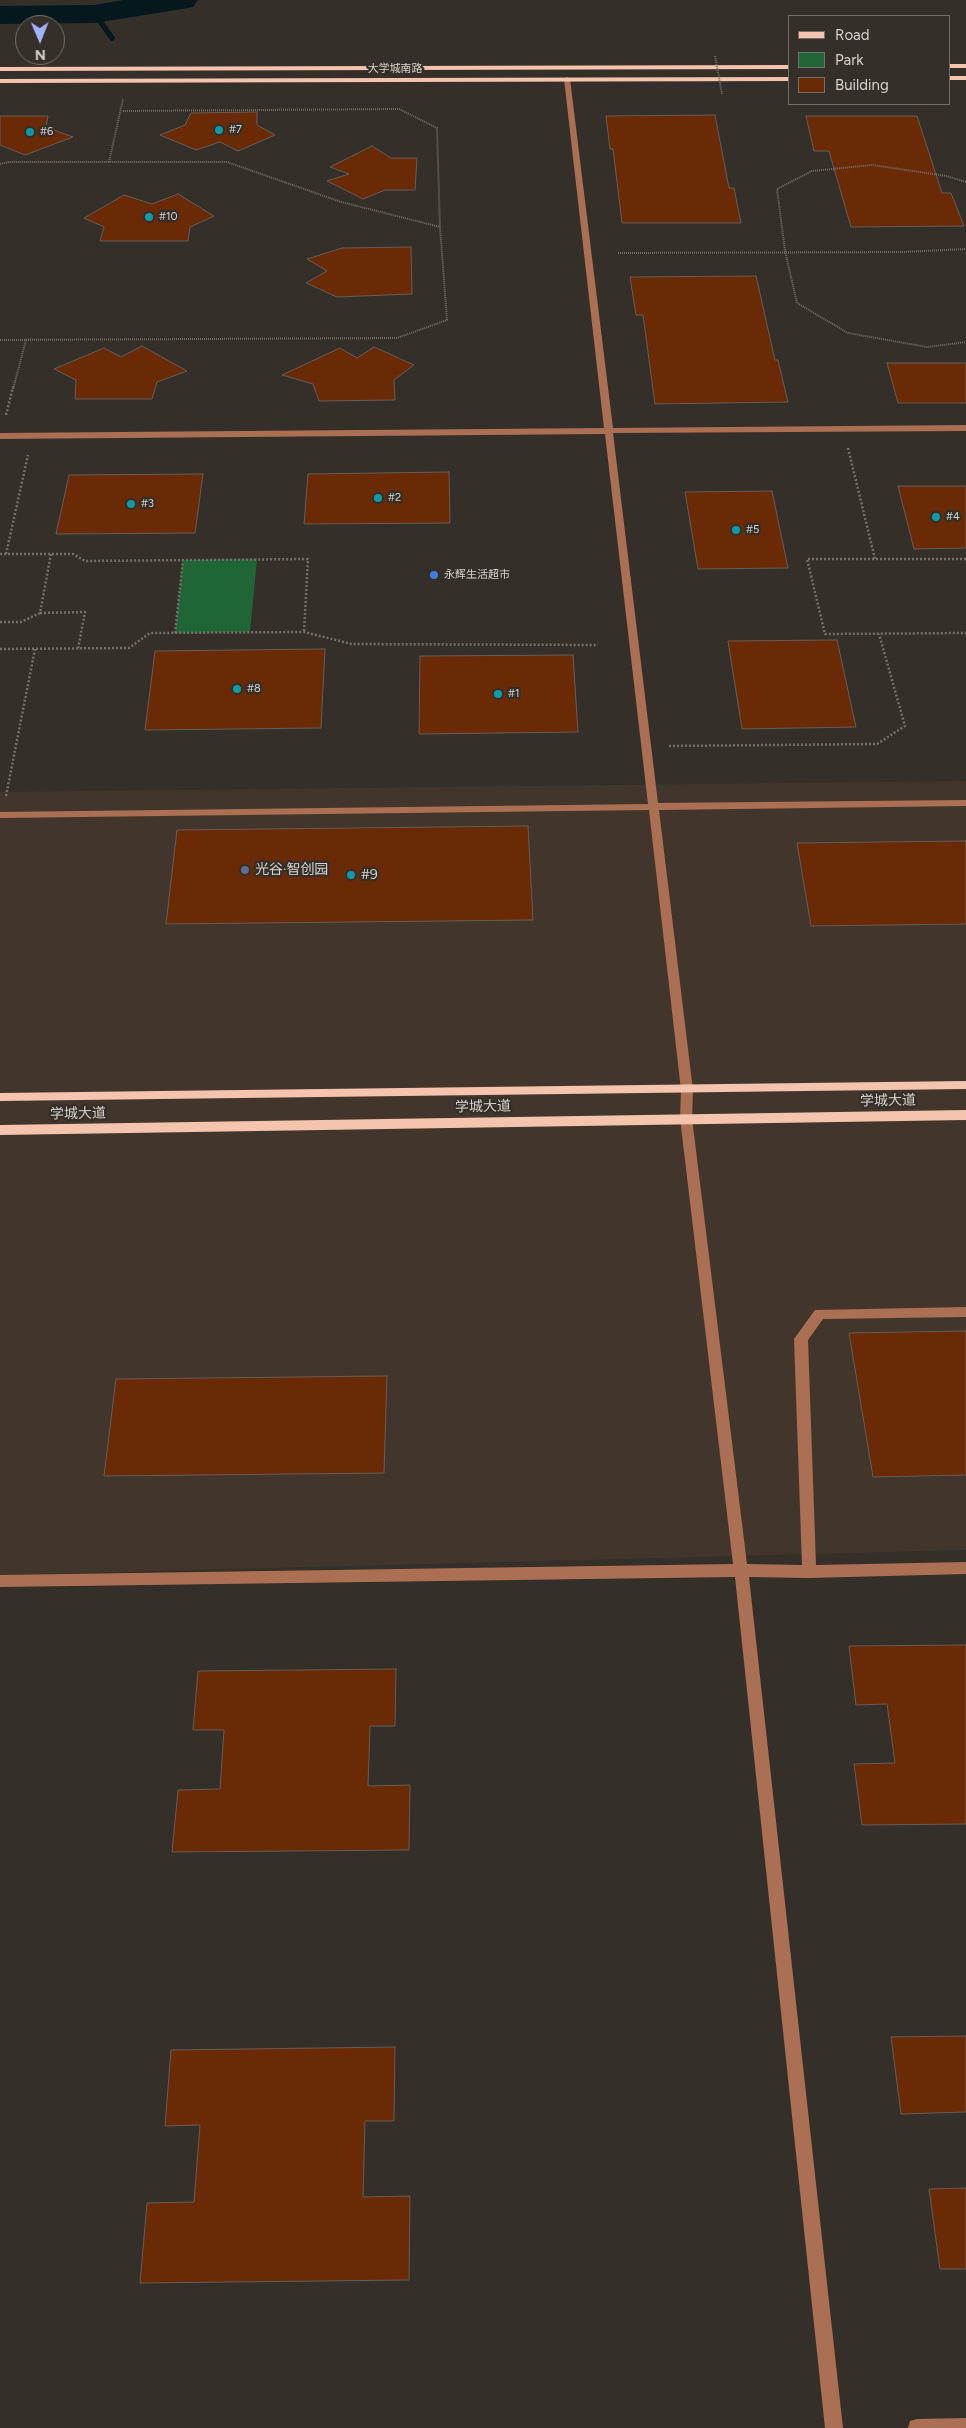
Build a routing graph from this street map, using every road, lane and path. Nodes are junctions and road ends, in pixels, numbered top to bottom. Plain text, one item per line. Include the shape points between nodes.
1 (715, 56) dead end
2 (951, 66) edge
3 (966, 66) edge
4 (788, 67) edge
5 (0, 68) edge
6 (951, 78) edge
7 (966, 78) edge
8 (567, 79) junction
9 (788, 79) edge
10 (125, 80) junction
11 (0, 81) edge
12 (722, 94) dead end
13 (122, 111) junction
14 (109, 162) junction
15 (0, 164) edge
16 (966, 182) edge
17 (440, 227) junction
18 (966, 249) edge
19 (785, 251) junction
20 (618, 253) dead end
21 (0, 340) edge
22 (26, 340) junction
23 (966, 342) edge
24 (966, 428) edge
25 (843, 429) junction
26 (609, 431) junction
27 (0, 436) edge
28 (32, 436) junction
29 (0, 554) edge
30 (6, 554) junction
31 (51, 554) junction
32 (875, 559) junction
33 (966, 559) edge
34 (183, 560) junction
35 (40, 613) junction
36 (0, 622) edge
37 (304, 632) junction
38 (175, 633) junction
39 (966, 633) edge
40 (879, 634) junction
41 (598, 645) dead end
42 (0, 649) edge
43 (34, 649) junction
44 (78, 649) junction
45 (646, 747) junction
46 (966, 803) edge
47 (654, 806) junction
48 (1, 815) edge
49 (966, 1085) edge
50 (687, 1090) junction
51 (0, 1097) edge
52 (966, 1115) edge
53 (686, 1118) junction
54 (0, 1130) edge
55 (966, 1312) edge
56 (966, 1568) edge
57 (742, 1570) junction
58 (808, 1572) junction
59 (0, 1581) edge
60 (966, 2427) edge
61 (834, 2428) edge
62 (917, 2428) edge

1 - 12 path, bridge
2 - 3 main road
4 - 5 main road, 大学城南路
6 - 7 main road
8 - 9 main road, 大学城南路
8 - 10 main road, 大学城南路
8 - 26 street
10 - 11 main road, 大学城南路
10 - 13 path
13 - 14 path
13 - 17 path via 399,109 437,128
14 - 15 path
14 - 17 path via 227,162 341,202
16 - 19 path via 947,176 872,165 812,171 777,189
17 - 22 path via 447,320 397,338
18 - 19 path
19 - 20 path
19 - 23 path via 797,303 848,333 927,347
21 - 22 path
22 - 27 path
24 - 25 street
25 - 26 street
25 - 32 path
26 - 28 street
26 - 45 street
27 - 28 street
28 - 30 path
29 - 30 path
30 - 31 path
31 - 34 path via 72,554 85,562
31 - 35 path
32 - 33 path
32 - 40 path via 807,559 825,634
34 - 37 path via 308,559
34 - 38 path
35 - 36 path via 21,622
35 - 44 path via 85,612
37 - 38 path
37 - 41 path via 352,644
38 - 44 path via 150,633 129,648
39 - 40 path
40 - 45 path via 905,726 877,744
42 - 43 path
43 - 44 path
43 - 48 path
45 - 47 street
46 - 47 street
47 - 48 street
47 - 50 street
49 - 50 main road, 学城大道
50 - 51 main road, 学城大道
50 - 53 street
52 - 53 main road, 学城大道
53 - 54 main road, 学城大道
53 - 57 street
55 - 58 street via 820,1314 801,1339
56 - 58 street
57 - 58 street
57 - 59 street
57 - 61 street
60 - 62 street

